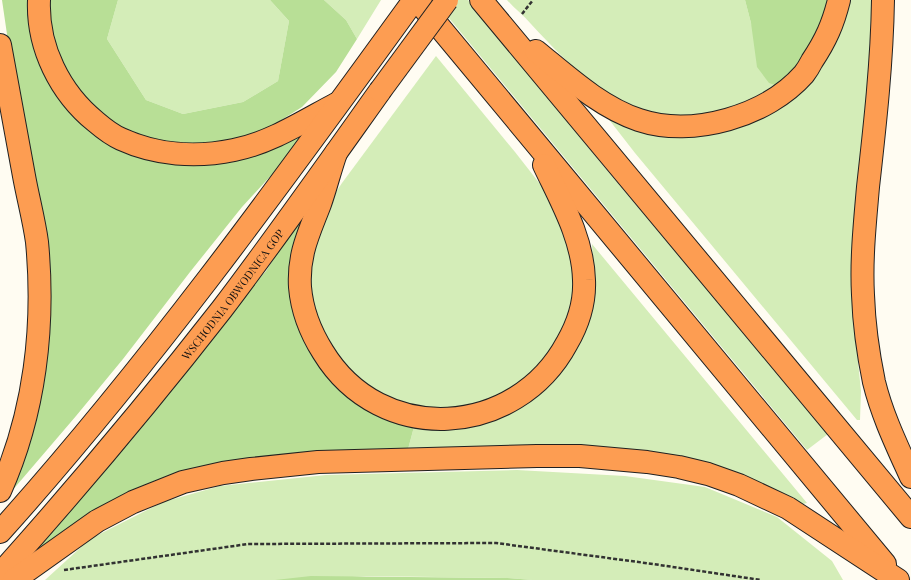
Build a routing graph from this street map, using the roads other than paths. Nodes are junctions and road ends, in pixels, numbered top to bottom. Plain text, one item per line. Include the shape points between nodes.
1 (39, 0) edge
2 (415, 0) edge
3 (447, 0) edge
4 (481, 0) edge
5 (839, 0) edge
6 (882, 0) edge
7 (499, 21) junction
8 (0, 45) edge
9 (340, 101) junction
10 (532, 138) junction
11 (336, 154) junction
12 (911, 477) edge
13 (0, 491) edge
14 (911, 517) edge
15 (0, 532) edge
16 (0, 574) edge
17 (14, 580) edge
18 (898, 580) edge

1 - 9 highway via 38,12 44,44 50,62 67,90 87,115 102,128 136,146 155,151 195,155 234,150 270,138
2 - 9 highway
2 - 10 highway
3 - 11 highway, WSCHODNIA OBWODNICA GOP, bridge
4 - 7 highway
5 - 7 highway via 831,28 818,52 804,73 786,91 766,104 740,115 692,126 653,124 613,108 584,90
6 - 12 highway via 881,54 866,209 862,294 875,383 894,442
7 - 14 highway
8 - 13 highway via 36,241 40,309 31,395 15,455
9 - 15 highway via 202,288 74,449
10 - 11 highway via 569,220 581,255 584,281 579,318 573,333 550,369 527,390 498,407 464,417 446,419 410,416 364,396 339,375 328,361 310,326 300,288 302,256
10 - 18 highway
11 - 16 highway, WSCHODNIA OBWODNICA GOP via 166,379 72,493
17 - 18 highway via 97,521 133,502 183,482 223,473 318,462 537,456 580,456 647,462 708,474 739,485 788,508

